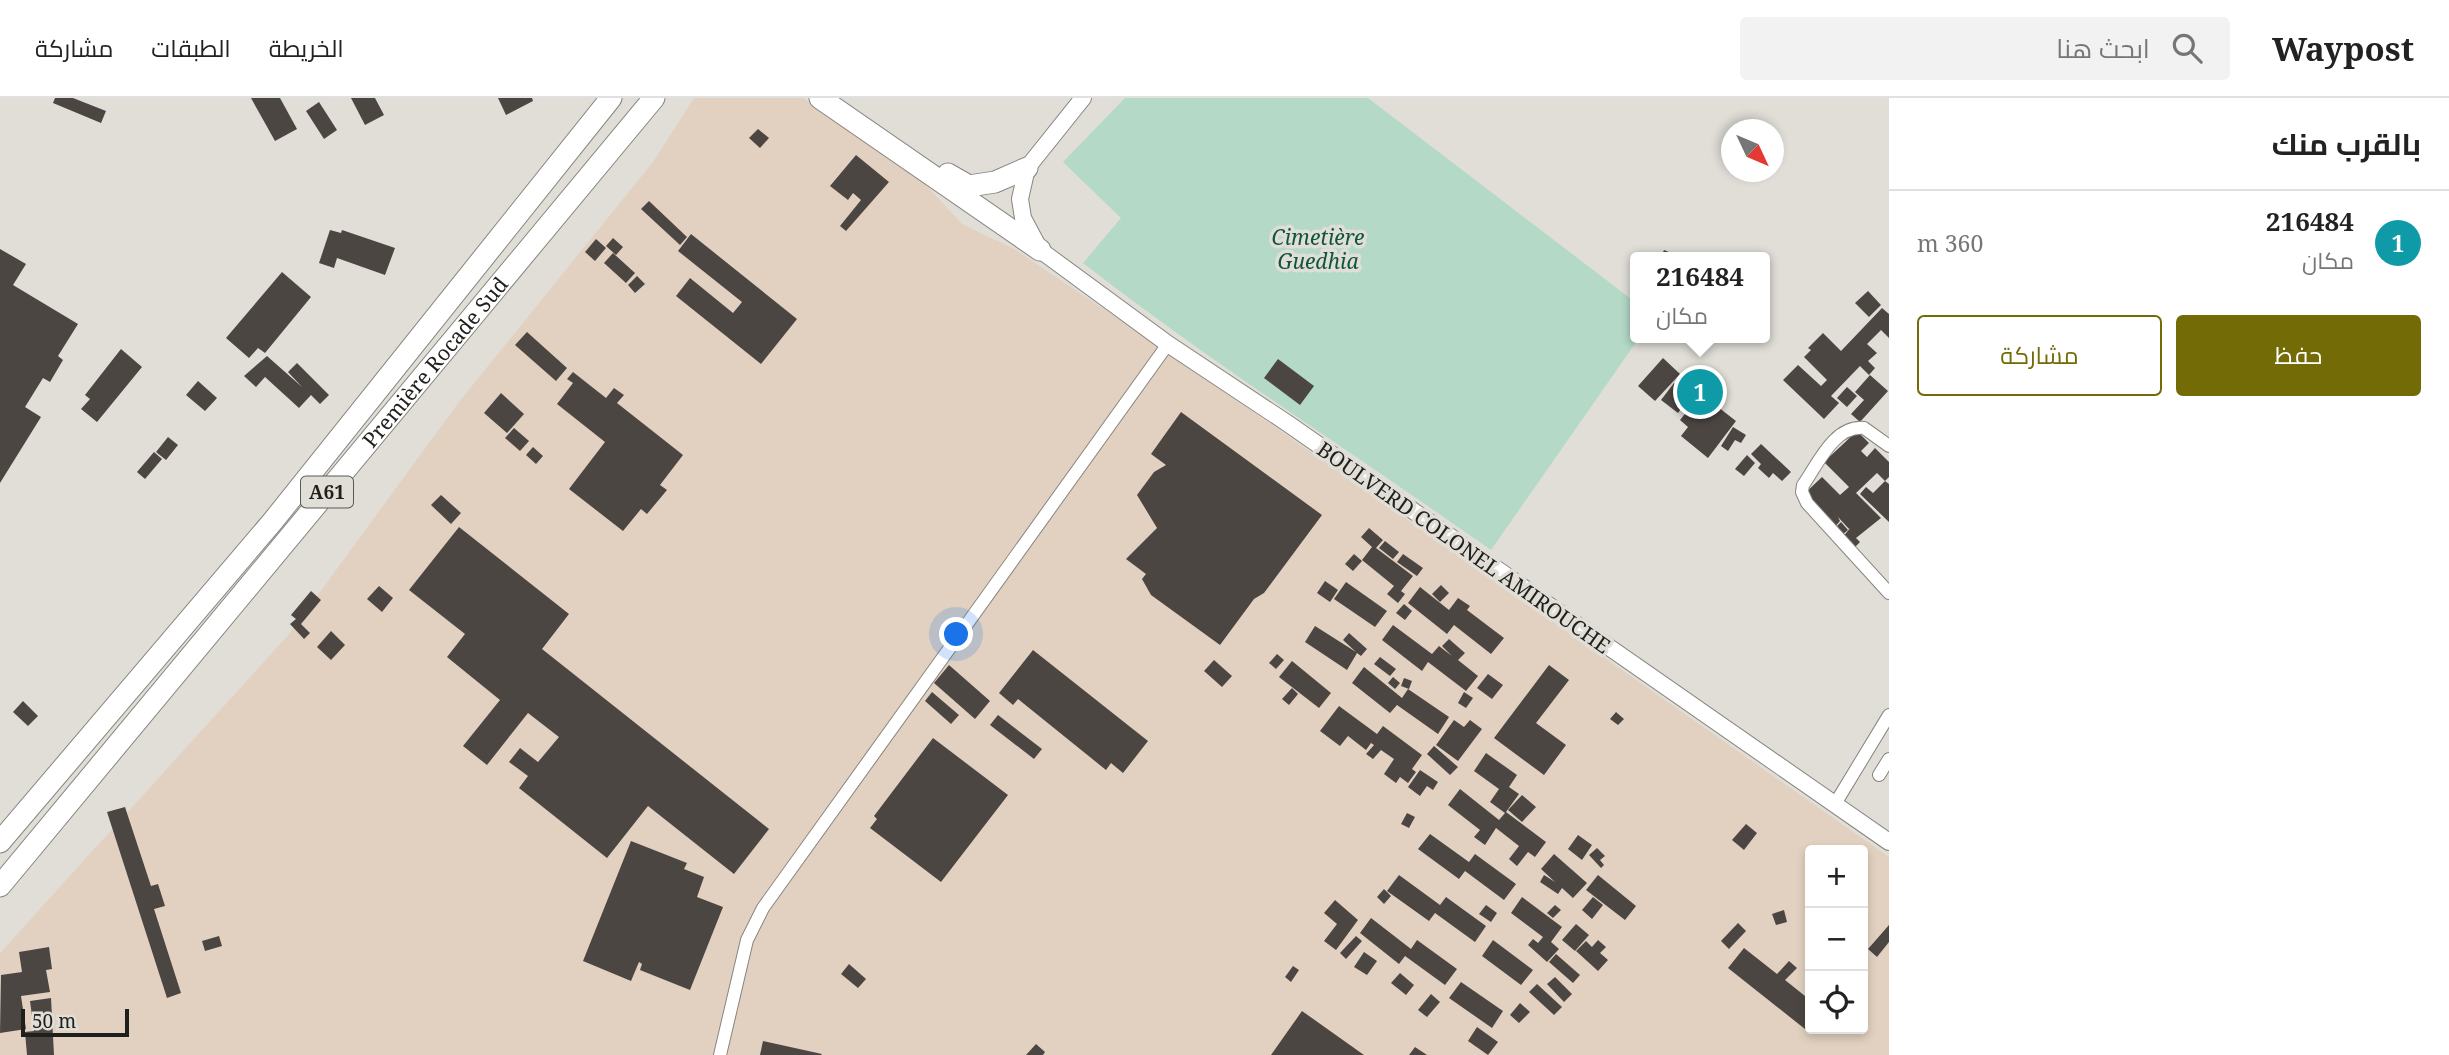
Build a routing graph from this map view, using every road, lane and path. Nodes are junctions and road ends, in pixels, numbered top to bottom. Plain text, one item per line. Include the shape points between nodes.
1 (611, 98) edge
2 (654, 98) edge
3 (820, 98) edge
4 (840, 98) edge
5 (1083, 98) edge
6 (1027, 168) junction
7 (1040, 250) junction
8 (1168, 344) junction
9 (1889, 446) edge
10 (1889, 593) edge
11 (1889, 715) edge
12 (1889, 760) edge
13 (1879, 775) dead end
14 (1835, 804) junction
15 (0, 842) edge
16 (1889, 842) edge
17 (0, 886) edge
18 (720, 1055) edge

1 - 15 highway, Première Rocade Sud / A61 via 273,521
2 - 17 highway, Première Rocade Sud / A61
3 - 7 highway
4 - 6 highway via 969,187
5 - 6 main road
6 - 7 main road via 1020,199 1023,218
7 - 8 main road, BOULVERD COLONEL AMIROUCHE
8 - 14 main road, BOULVERD COLONEL AMIROUCHE
8 - 18 street via 763,908 747,940
9 - 10 street via 1864,428 1846,430 1837,436 1802,492
11 - 14 street
12 - 13 street
14 - 16 main road, BOULVERD COLONEL AMIROUCHE

